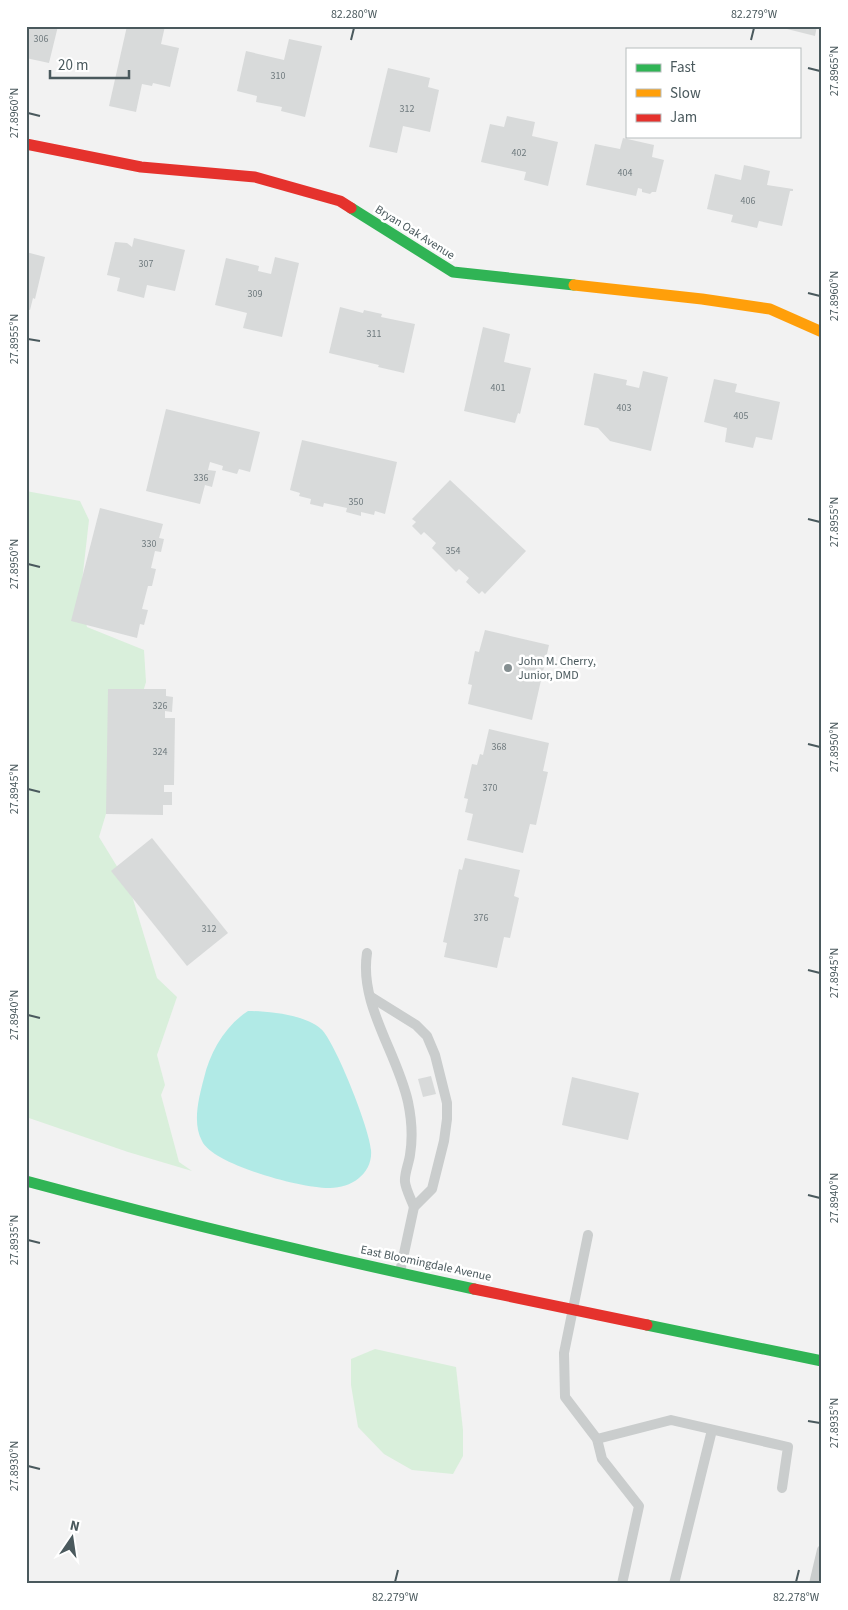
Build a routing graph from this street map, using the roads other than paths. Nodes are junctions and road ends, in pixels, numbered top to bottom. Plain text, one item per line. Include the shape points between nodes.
1 (26, 144) edge
2 (822, 332) edge
3 (367, 953) dead end
4 (371, 997) junction
5 (26, 1181) edge
6 (414, 1207) junction
7 (588, 1235) dead end
8 (400, 1273) junction
9 (572, 1308) junction
10 (822, 1361) edge
11 (712, 1430) junction
12 (597, 1439) junction
13 (782, 1488) dead end
14 (822, 1550) edge
15 (622, 1584) edge
16 (674, 1584) edge
17 (814, 1584) edge

1 - 2 street, Bryan Oak Avenue via 141,167 255,177 340,201 453,272 770,309
3 - 4 lane via 366,984
4 - 6 lane via 408,1100 413,1128 405,1180
4 - 6 lane via 416,1025 427,1036 443,1083 447,1103 444,1141 432,1189
5 - 8 street, East Bloomingdale Avenue via 136,1211
6 - 8 lane
7 - 9 lane
8 - 9 street, East Bloomingdale Avenue
9 - 10 street, East Bloomingdale Avenue
9 - 12 lane via 564,1353 564,1397
11 - 12 lane via 671,1420
11 - 13 lane via 788,1446
11 - 16 lane
12 - 15 lane via 602,1459 639,1506
14 - 17 lane

